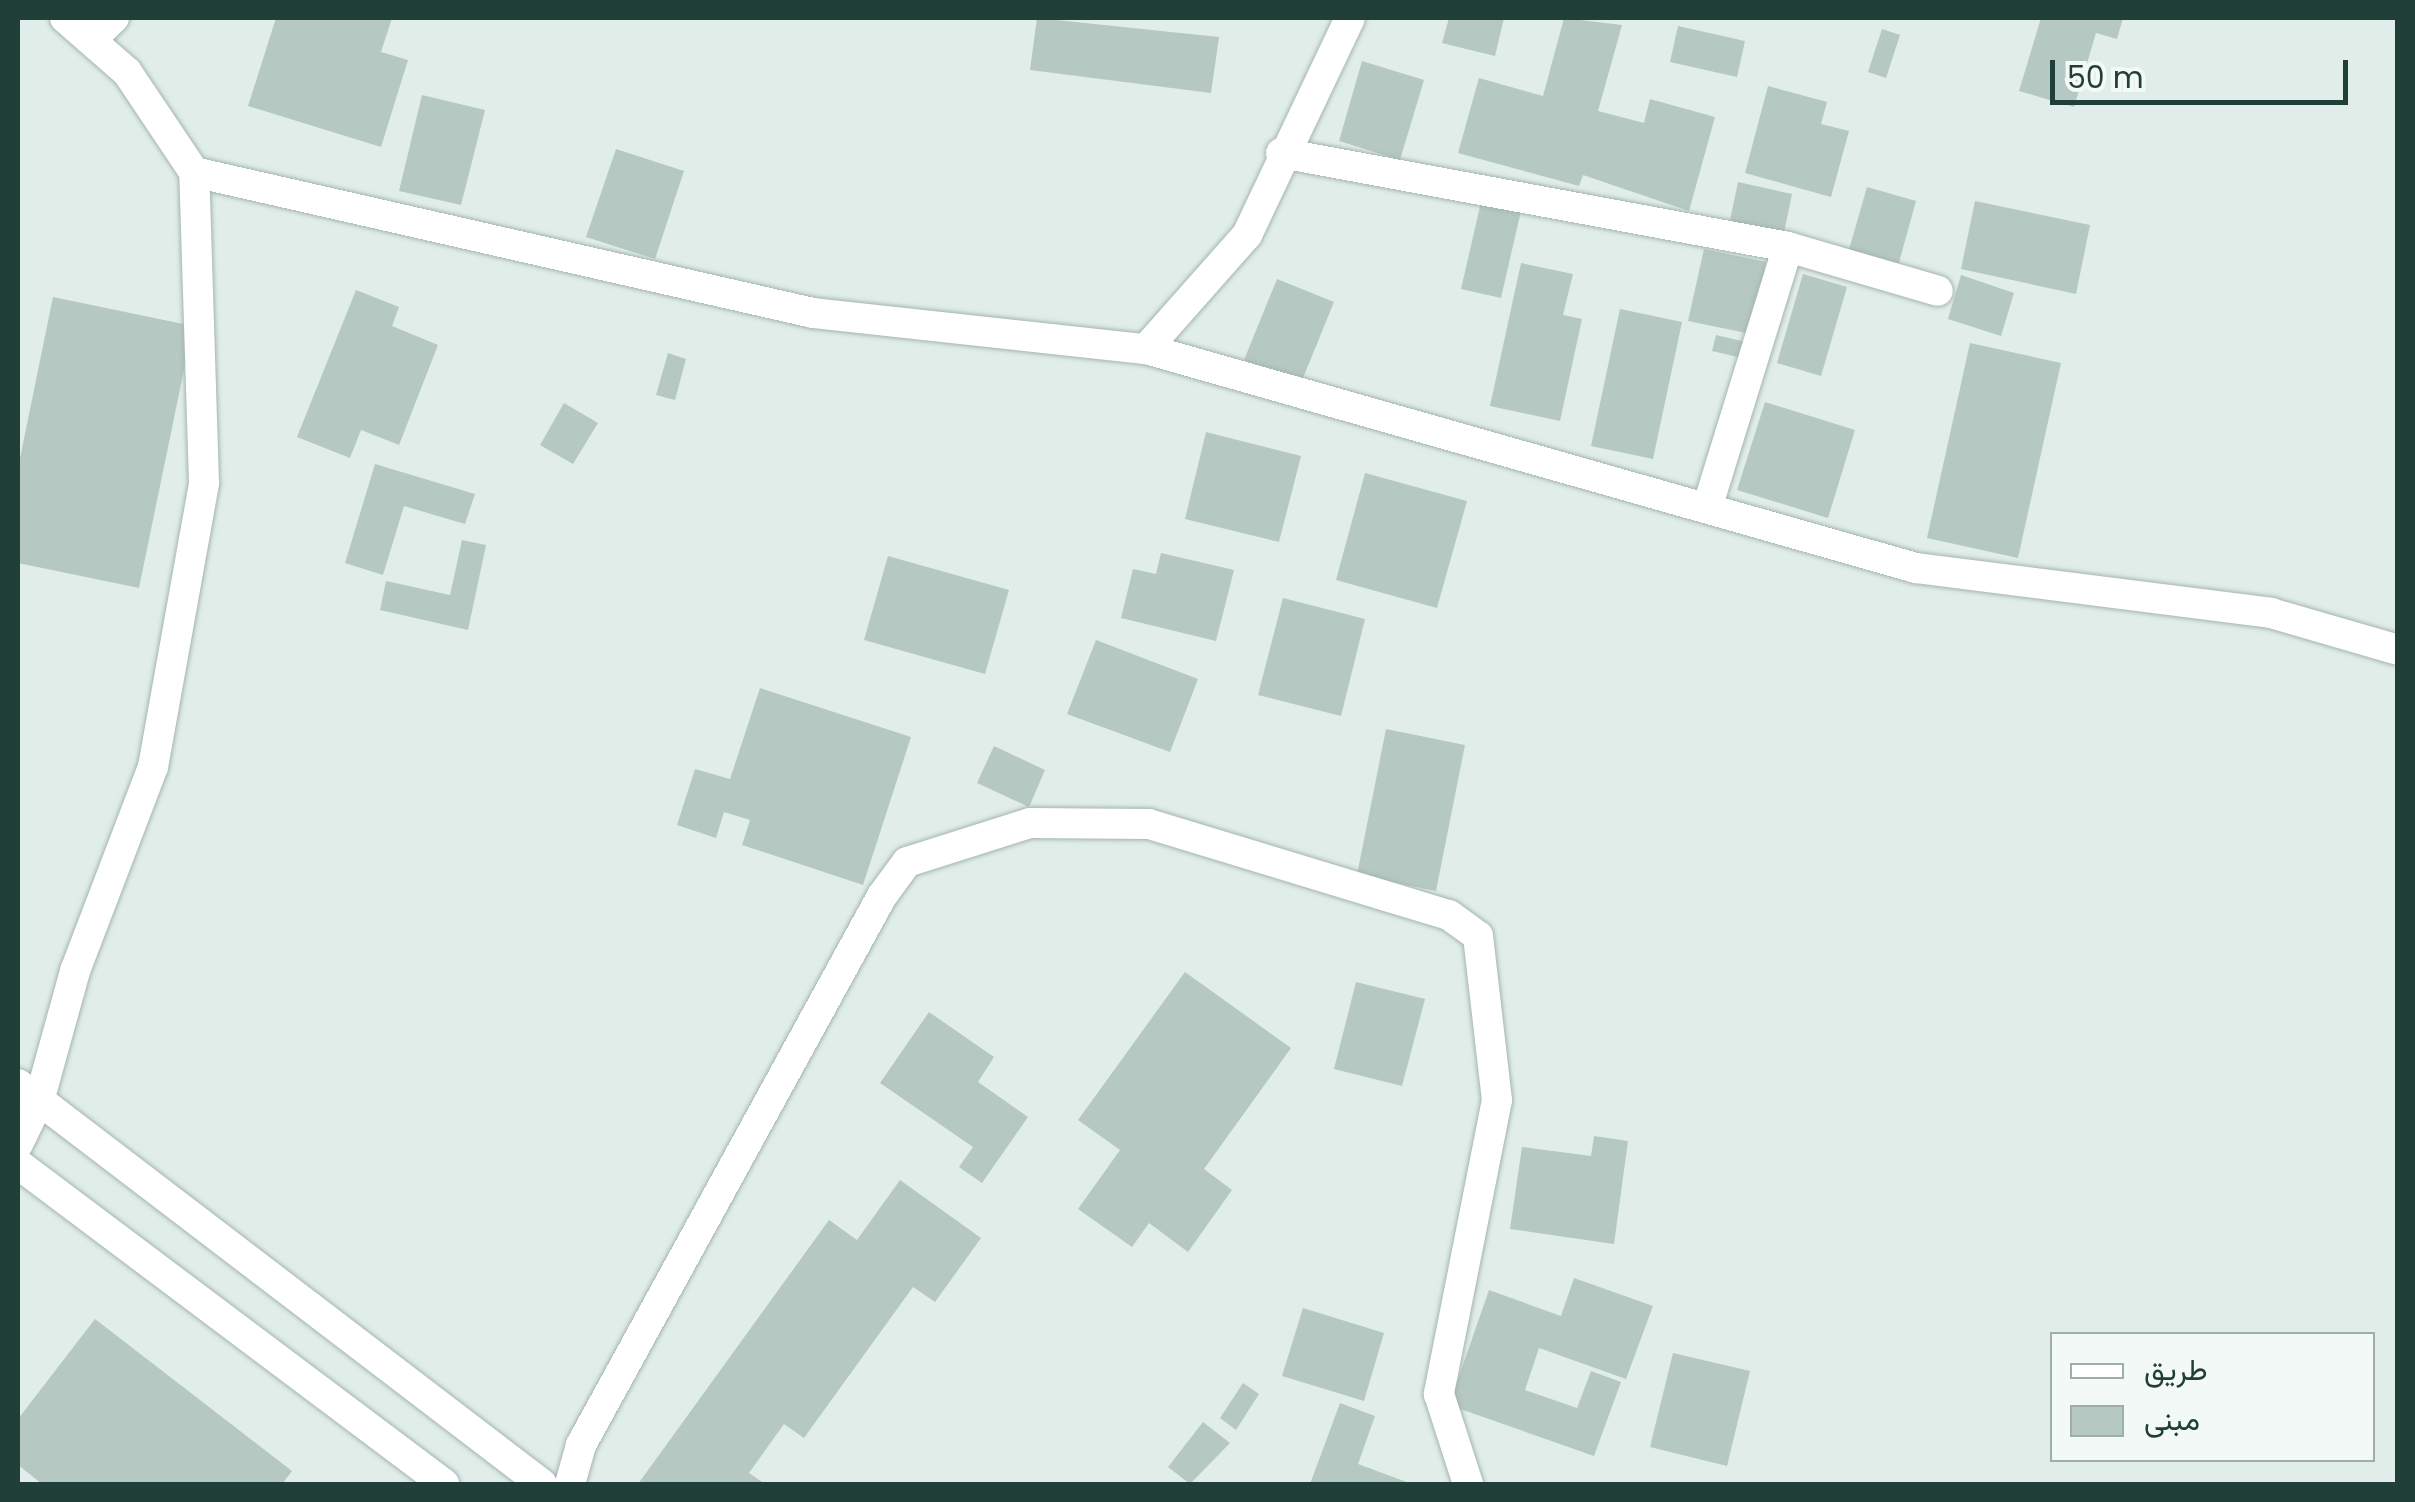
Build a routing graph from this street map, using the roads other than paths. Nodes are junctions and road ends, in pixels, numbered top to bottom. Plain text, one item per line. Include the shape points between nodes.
1 (66, 18) edge
2 (114, 18) edge
3 (1350, 18) edge
4 (91, 40) junction
5 (1280, 154) junction
6 (194, 172) junction
7 (1788, 247) junction
8 (1938, 291) dead end
9 (1146, 349) junction
10 (1708, 505) junction
11 (2398, 650) edge
12 (28, 1092) edge
13 (18, 1144) edge
14 (18, 1164) edge
15 (444, 1484) edge
16 (542, 1484) edge
17 (570, 1484) edge
18 (1468, 1484) edge

1 - 4 street
2 - 4 street
3 - 5 street
4 - 6 street via 126,72
5 - 7 street
5 - 9 street via 1247,235
6 - 9 street via 813,313
6 - 12 street via 204,483 153,767
7 - 8 street
7 - 10 street
9 - 10 street
10 - 11 street via 1916,568 2271,614
12 - 13 street
12 - 16 street
14 - 15 street
17 - 18 street via 581,1445 882,896 907,862 939,847 1050,823 1149,824 1449,914 1478,936 1496,1100 1439,1394

